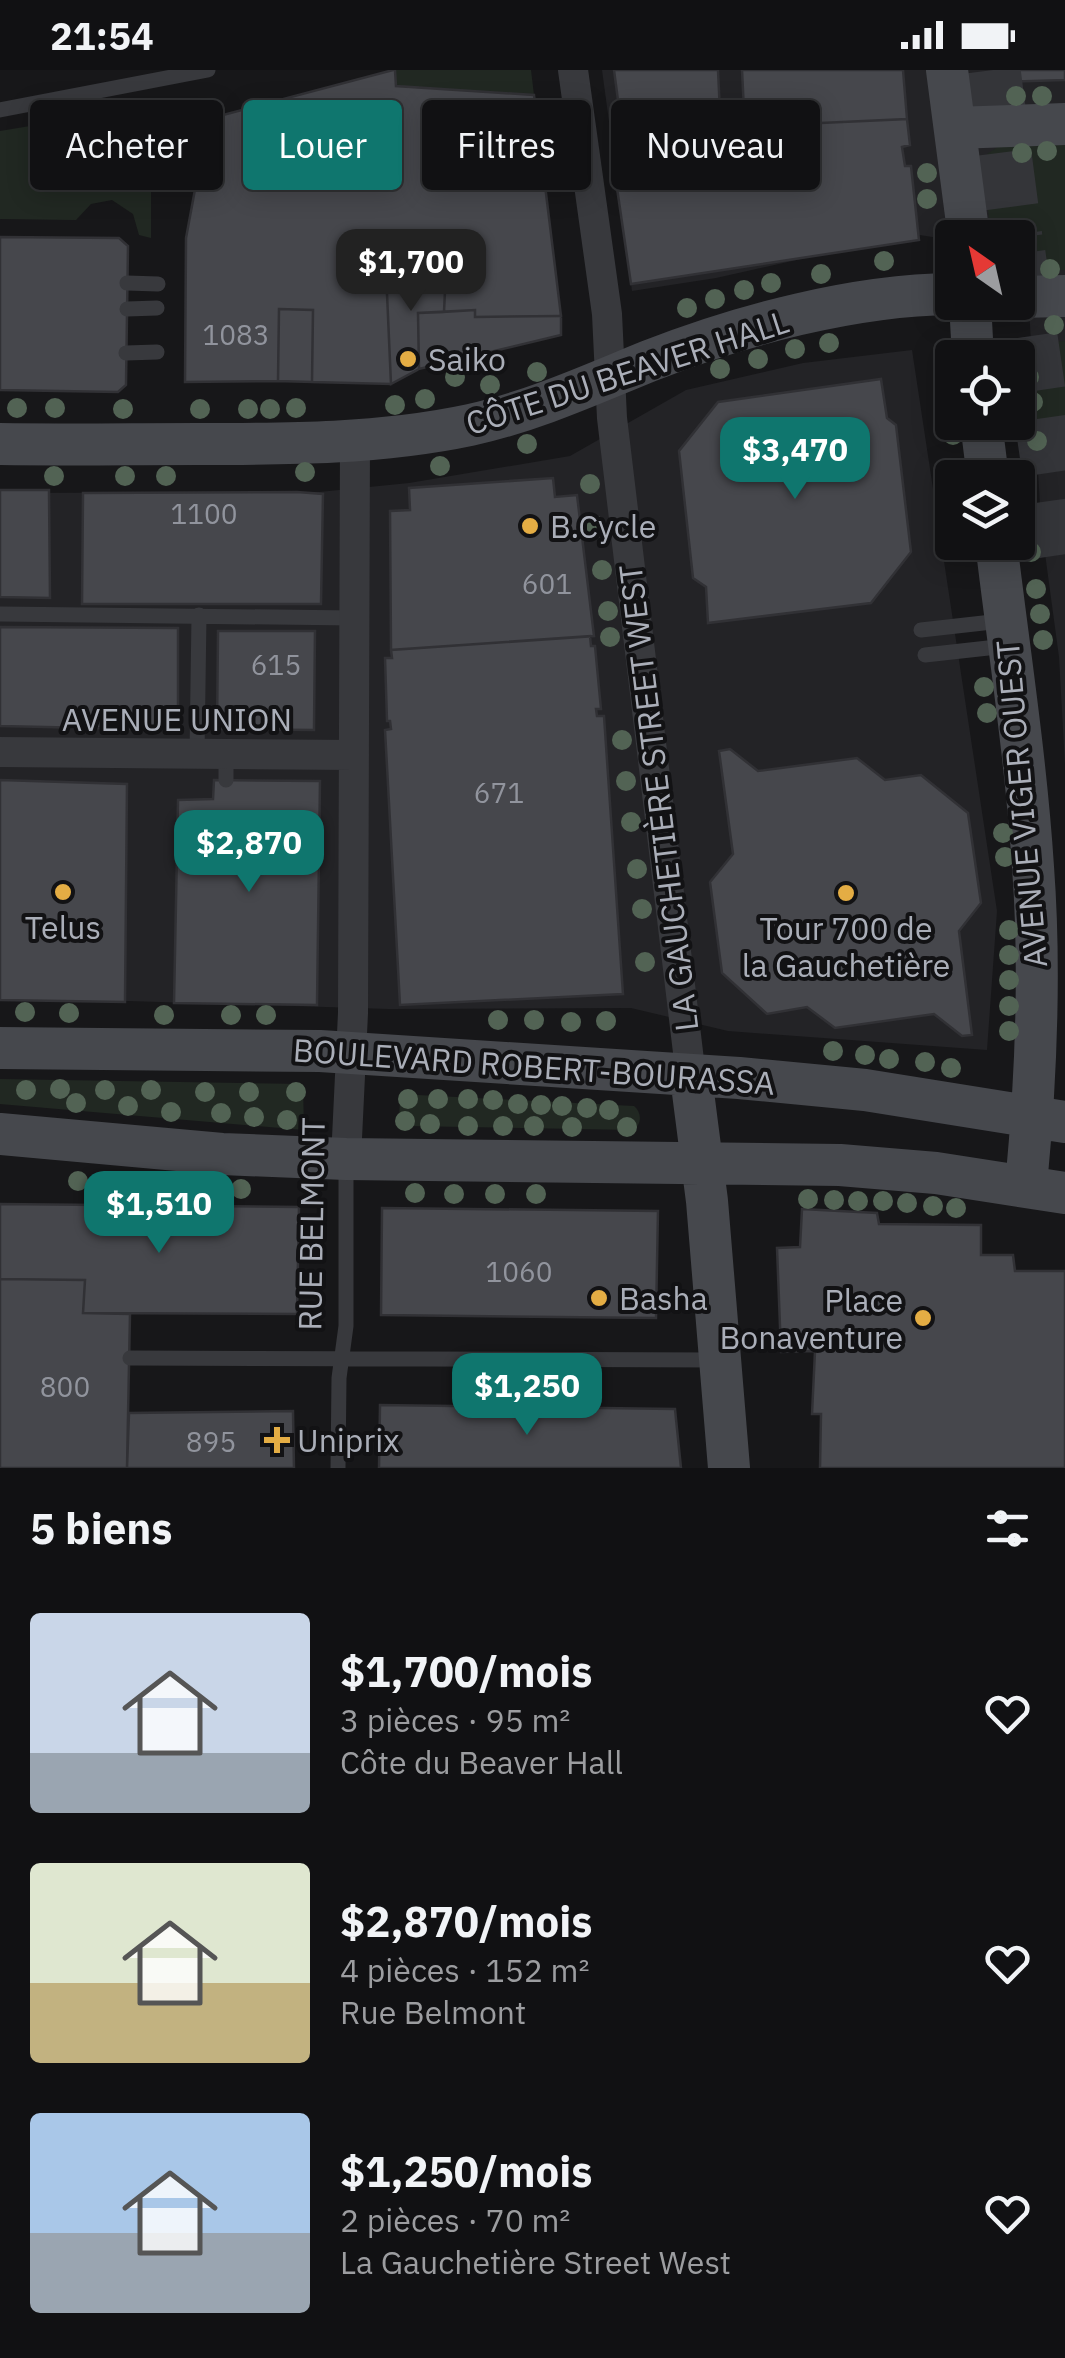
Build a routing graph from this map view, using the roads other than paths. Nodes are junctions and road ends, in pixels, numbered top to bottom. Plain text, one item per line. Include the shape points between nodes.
1 (208, 70) edge
2 (573, 70) edge
3 (947, 70) edge
4 (0, 110) edge
5 (1065, 124) edge
6 (955, 128) junction
7 (967, 220) edge
8 (127, 283) dead end
9 (158, 284) dead end
10 (935, 296) edge
11 (1065, 296) edge
12 (1035, 297) edge
13 (158, 308) dead end
14 (127, 309) dead end
15 (158, 352) dead end
16 (126, 353) dead end
17 (610, 378) junction
18 (355, 442) junction
19 (0, 444) edge
20 (998, 560) edge
21 (0, 614) edge
22 (199, 615) junction
23 (354, 618) junction
24 (921, 630) dead end
25 (1006, 633) junction
26 (925, 656) dead end
27 (0, 752) edge
28 (354, 755) junction
29 (216, 763) junction
30 (0, 1048) edge
31 (351, 1053) junction
32 (691, 1077) junction
33 (1049, 1119) edge
34 (0, 1134) edge
35 (346, 1160) junction
36 (703, 1164) junction
37 (1045, 1189) edge
38 (342, 1357) junction
39 (130, 1358) dead end
40 (720, 1360) junction
41 (338, 1468) edge
42 (729, 1468) edge

1 - 4 lane
2 - 17 street, LA GAUCHETIÈRE STREET WEST
3 - 6 main road
5 - 6 main road
6 - 7 main road
8 - 9 lane
10 - 17 main road, CÔTE DU BEAVER HALL via 767,323
11 - 12 main road
13 - 14 lane
15 - 16 lane
17 - 18 main road, CÔTE DU BEAVER HALL via 473,424
17 - 32 street, LA GAUCHETIÈRE STREET WEST
18 - 19 main road, CÔTE DU BEAVER HALL
18 - 23 street, RUE BELMONT
20 - 25 main road, AVENUE VIGER OUEST
21 - 22 lane
22 - 23 lane
22 - 29 lane
23 - 28 street, RUE BELMONT
24 - 25 lane
25 - 26 lane
25 - 33 main road, AVENUE VIGER OUEST via 1033,866 1037,1014
27 - 29 street, AVENUE UNION
28 - 29 street, AVENUE UNION
28 - 31 street, RUE BELMONT
30 - 31 main road, BOULEVARD ROBERT-BOURASSA
31 - 32 main road, BOULEVARD ROBERT-BOURASSA
31 - 35 street, RUE BELMONT
32 - 33 main road, BOULEVARD ROBERT-BOURASSA via 865,1090
32 - 36 main road, LA GAUCHETIÈRE STREET WEST
33 - 37 main road, AVENUE VIGER OUEST
34 - 35 main road
35 - 36 main road
35 - 38 lane, RUE BELMONT
36 - 37 main road via 904,1169
36 - 40 main road, LA GAUCHETIÈRE STREET WEST
38 - 39 lane
38 - 40 lane
38 - 41 lane, RUE BELMONT
40 - 42 main road, LA GAUCHETIÈRE STREET WEST

